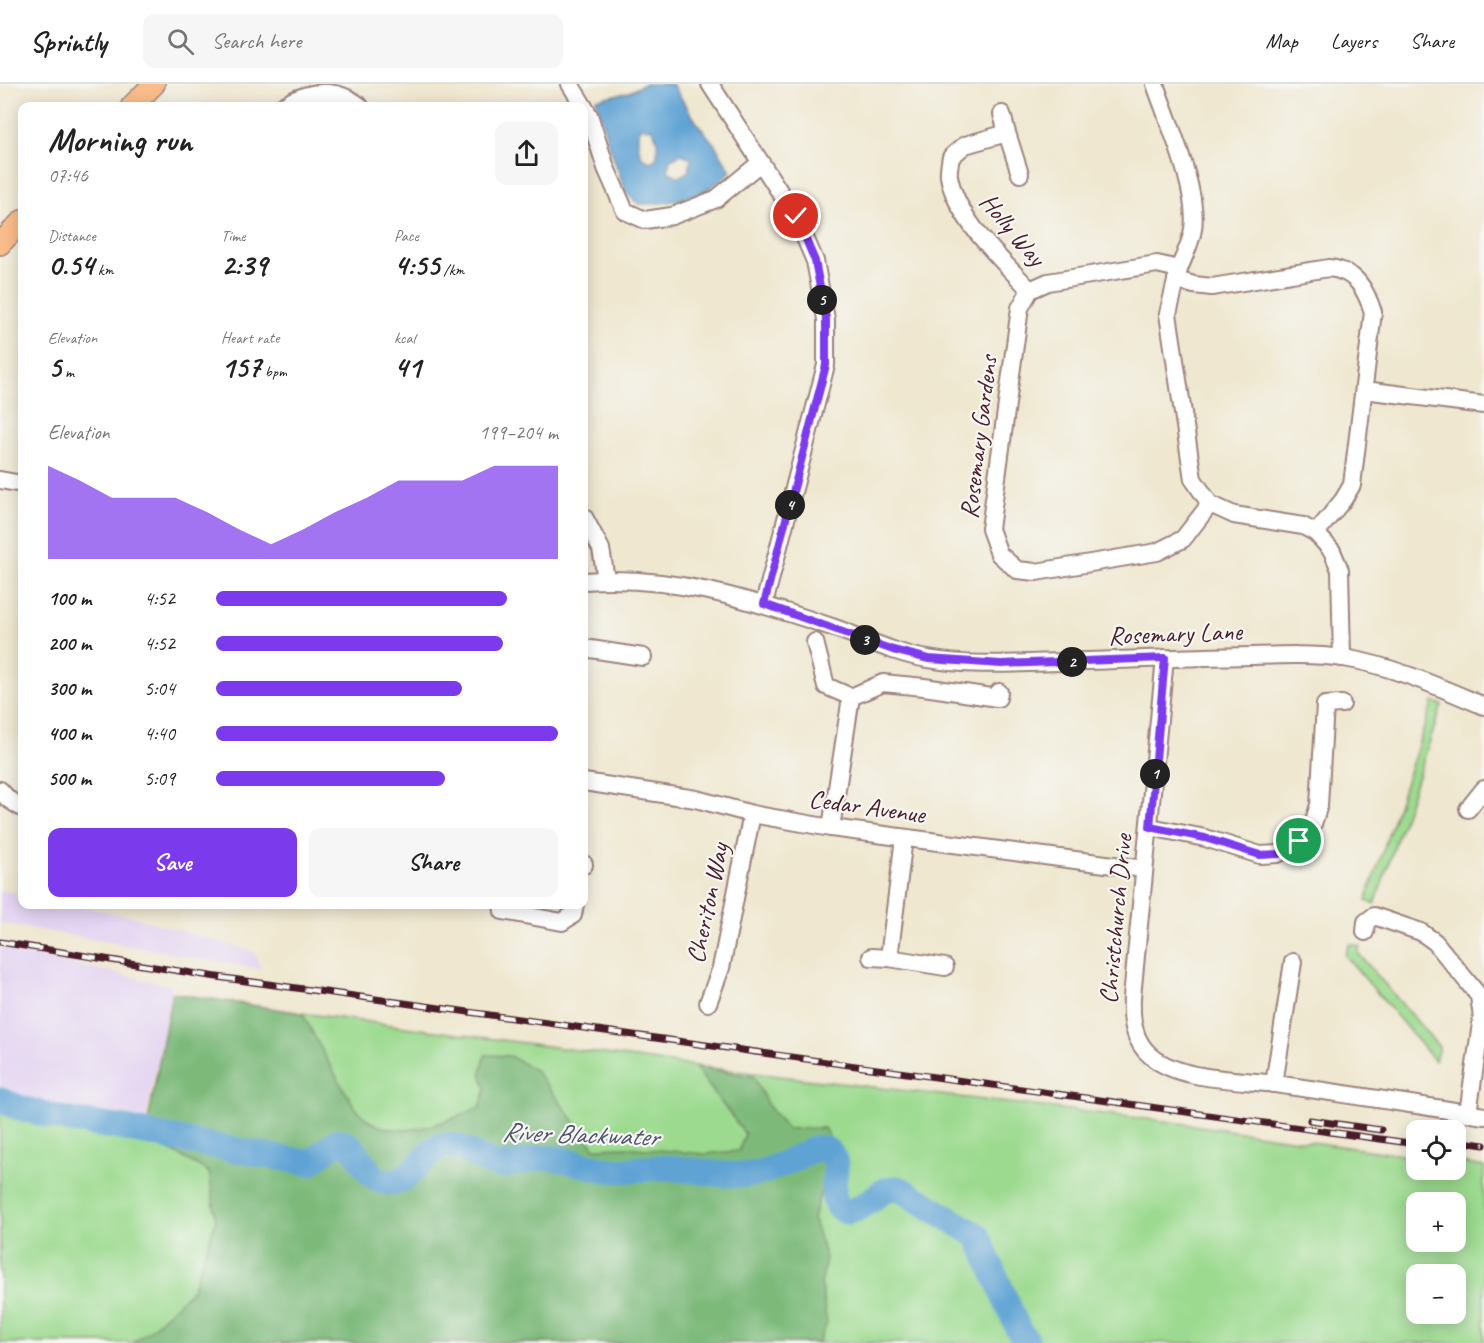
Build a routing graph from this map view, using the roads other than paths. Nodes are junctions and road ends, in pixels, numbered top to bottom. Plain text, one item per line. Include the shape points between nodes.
1 (154, 84) edge
2 (570, 84) edge
3 (710, 84) edge
4 (1155, 84) edge
5 (136, 102) edge
6 (290, 102) edge
7 (354, 102) edge
8 (581, 102) edge
9 (588, 113) edge
10 (1002, 114) dead end
11 (1007, 133) junction
12 (760, 163) junction
13 (1020, 174) dead end
14 (18, 224) edge
15 (0, 244) edge
16 (1178, 275) junction
17 (1030, 290) junction
18 (1364, 390) junction
19 (1484, 405) edge
20 (0, 480) edge
21 (18, 483) edge
22 (1210, 504) junction
23 (588, 525) edge
24 (1317, 532) junction
25 (606, 579) junction
26 (588, 581) edge
27 (764, 604) junction
28 (815, 642) dead end
29 (588, 649) edge
30 (643, 657) dead end
31 (1165, 658) junction
32 (1342, 658) junction
33 (999, 692) dead end
34 (851, 697) junction
35 (1342, 704) dead end
36 (1484, 706) edge
37 (588, 783) edge
38 (0, 790) edge
39 (1483, 794) edge
40 (18, 805) edge
41 (1468, 809) dead end
42 (752, 814) junction
43 (1150, 827) junction
44 (831, 828) junction
45 (904, 838) junction
46 (1144, 869) junction
47 (503, 909) edge
48 (574, 909) edge
49 (1365, 932) dead end
50 (871, 957) dead end
51 (889, 958) junction
52 (1293, 962) dead end
53 (945, 967) dead end
54 (708, 1003) dead end
55 (1274, 1084) junction
56 (1476, 1115) edge

1 - 5 main road
2 - 8 street
3 - 12 street
4 - 16 street via 1194,202 1194,226
6 - 7 street via 324,93
9 - 12 street via 625,211 645,220 672,216 716,199
10 - 11 street, Holly Way
11 - 13 street, Holly Way
11 - 17 street, Holly Way via 965,145 951,157 949,174 955,198 969,220
12 - 27 street via 796,216 815,261 826,318 826,365
14 - 15 main road
16 - 17 street via 1157,264 1048,282
16 - 18 street via 1194,285 1212,287 1329,268 1342,270 1357,280 1368,295 1373,312
16 - 22 street via 1168,315 1193,479
17 - 22 street, Rosemary Gardens via 1020,308 990,529 999,554 1017,570 1036,572 1157,552 1183,539
18 - 19 street
18 - 24 street via 1352,486
20 - 21 street
22 - 24 street via 1234,515 1303,526
23 - 25 street via 601,549
24 - 32 street via 1340,570
25 - 26 street, Rosemary Lane
25 - 27 street, Rosemary Lane via 670,583
27 - 31 street, Rosemary Lane via 929,659 1001,664
28 - 34 street via 826,686
29 - 30 street
31 - 32 street, Rosemary Lane
31 - 43 street, Christchurch Drive
32 - 36 street, Rosemary Lane via 1403,673
33 - 34 street via 998,698 991,698 883,683
34 - 44 street
35 - 43 street via 1325,705 1319,805 1312,827 1299,841 1278,854 1260,855
37 - 42 street, Cedar Avenue via 696,799
38 - 40 street
39 - 41 street
42 - 44 street, Cedar Avenue
42 - 54 street, Cheriton Way via 721,968
43 - 46 street, Christchurch Drive
44 - 45 street, Cedar Avenue
45 - 46 street, Cedar Avenue
45 - 51 street
46 - 55 street, Christchurch Drive via 1131,1018 1139,1041 1152,1057 1175,1070
47 - 48 street via 562,922 573,915
49 - 56 street via 1366,922 1374,916 1421,932 1435,942 1479,996 1482,1017
50 - 51 street
51 - 53 street
52 - 55 street
55 - 56 street, Christchurch Drive

